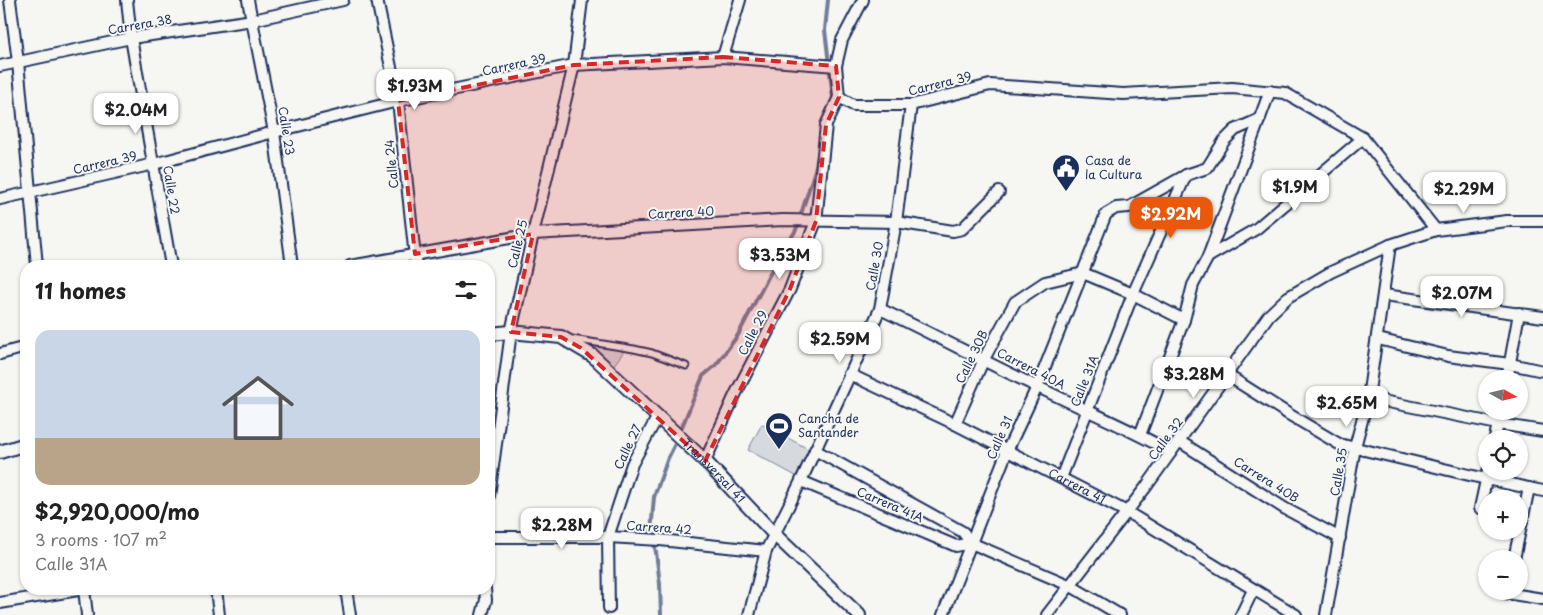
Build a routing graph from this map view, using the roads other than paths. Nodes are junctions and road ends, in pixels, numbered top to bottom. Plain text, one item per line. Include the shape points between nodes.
1 (10, 0) edge
2 (127, 0) edge
3 (248, 0) edge
4 (343, 0) edge
5 (377, 0) edge
6 (582, 0) edge
7 (740, 0) edge
8 (859, 1) edge
9 (253, 20) junction
10 (131, 38) junction
11 (723, 57) junction
12 (18, 62) junction
13 (574, 65) junction
14 (0, 66) edge
15 (836, 66) junction
16 (1270, 92) junction
17 (838, 97) junction
18 (398, 101) junction
19 (910, 105) junction
20 (1260, 119) junction
21 (274, 132) junction
22 (1363, 138) junction
23 (154, 164) junction
24 (1186, 175) junction
25 (999, 192) dead end
26 (29, 193) junction
27 (0, 199) edge
28 (814, 221) junction
29 (1543, 221) edge
30 (896, 222) junction
31 (1436, 230) junction
32 (533, 234) junction
33 (1390, 245) junction
34 (415, 254) junction
35 (1208, 257) junction
36 (36, 260) edge
37 (170, 260) edge
38 (291, 260) edge
39 (382, 260) edge
40 (416, 260) edge
41 (1083, 273) junction
42 (1133, 294) junction
43 (1384, 296) junction
44 (880, 308) junction
45 (1519, 313) junction
46 (1543, 317) edge
47 (1184, 320) junction
48 (511, 332) junction
49 (495, 333) edge
50 (561, 337) junction
51 (1378, 339) junction
52 (20, 349) edge
53 (0, 354) edge
54 (984, 359) junction
55 (1510, 364) junction
56 (686, 366) dead end
57 (1509, 370) edge
58 (1543, 371) edge
59 (849, 374) junction
60 (1228, 375) junction
61 (1037, 387) junction
62 (1368, 398) junction
63 (1086, 411) junction
64 (658, 416) junction
65 (1499, 420) edge
66 (954, 424) junction
67 (1498, 424) junction
68 (1497, 430) edge
69 (1543, 431) edge
70 (1140, 434) junction
71 (1179, 441) junction
72 (20, 446) edge
73 (1355, 447) junction
74 (815, 450) junction
75 (495, 451) edge
76 (1007, 451) junction
77 (0, 452) edge
78 (1172, 452) junction
79 (705, 461) junction
80 (1478, 473) edge
81 (1061, 478) junction
82 (1503, 480) edge
83 (801, 481) junction
84 (1529, 488) junction
85 (1543, 491) edge
86 (1127, 512) junction
87 (774, 534) junction
88 (495, 537) edge
89 (608, 537) junction
90 (1340, 538) junction
91 (971, 543) junction
92 (1516, 550) edge
93 (766, 551) junction
94 (1071, 586) junction
95 (1253, 590) junction
96 (50, 595) edge
97 (85, 595) edge
98 (217, 595) edge
99 (347, 595) edge
100 (486, 595) edge
101 (1528, 596) edge
102 (1543, 599) edge
103 (0, 604) edge
104 (609, 608) dead end
105 (87, 615) edge
106 (219, 615) edge
107 (350, 615) edge
108 (482, 615) edge
109 (749, 615) edge
110 (859, 615) edge
111 (943, 615) edge
112 (1047, 615) edge
113 (1120, 615) edge
114 (1241, 615) edge
115 (1296, 615) edge
116 (1326, 615) edge

1 - 12 street
2 - 10 street, Calle 22
3 - 9 street, Calle 23
4 - 9 street, Carrera 38
5 - 18 street, Calle 24
6 - 13 street, Calle 25
7 - 11 street
8 - 15 street via 842,40
9 - 10 street, Carrera 38
9 - 21 street, Calle 23
10 - 12 street, Carrera 38
10 - 23 street, Calle 22
11 - 13 street, Carrera 39
11 - 15 street, Carrera 39
12 - 14 street, Carrera 38
12 - 26 street
13 - 18 street, Carrera 39
13 - 32 street, Calle 25
15 - 17 street
16 - 19 street, Carrera 39 via 1232,88 1122,94 990,85
16 - 20 street
16 - 22 street, Carrera 39 via 1285,93
17 - 19 street, Carrera 39 via 853,105
17 - 28 street, Calle 29 via 826,125
18 - 21 street, Carrera 39
18 - 34 street, Calle 24
19 - 30 street, Calle 30
20 - 24 street via 1229,135 1207,168
20 - 35 street
21 - 23 street, Carrera 39
21 - 38 street, Calle 23
22 - 31 street
22 - 35 street via 1256,229
23 - 26 street, Carrera 39
23 - 37 street, Calle 22
24 - 41 street, Calle 31 via 1129,208 1116,208 1106,214
24 - 42 street, Calle 31A
25 - 30 street, Carrera 40 via 962,229 953,232
26 - 27 street, Carrera 39
26 - 36 street
28 - 30 street, Carrera 40
28 - 32 street, Carrera 40
28 - 79 street, Calle 29 via 790,289
29 - 31 street, Calle 32 via 1507,221
30 - 44 street, Calle 30
31 - 33 street, Calle 32
32 - 34 street, Carrera 40
32 - 48 street, Calle 25
33 - 43 street, Calle 35
33 - 60 street, Calle 32 via 1331,272 1288,297 1269,315
34 - 39 street, Carrera 40
34 - 40 street, Calle 24
35 - 47 street via 1193,285
41 - 42 street
41 - 54 street, Calle 30B via 1046,282 1015,302
41 - 61 street, Calle 31
42 - 47 street
42 - 63 street, Calle 31A
43 - 45 street
43 - 51 street, Calle 35
44 - 54 street, Carrera 40A
44 - 59 street, Calle 30
45 - 46 street
45 - 55 street
47 - 70 street
48 - 49 street
48 - 50 street
48 - 75 street, Calle 25
50 - 56 lane via 652,353
50 - 64 street, Transversal 41 via 593,356
51 - 55 street via 1448,356
51 - 62 street, Calle 35
52 - 53 street
54 - 61 street, Carrera 40A
54 - 66 street, Calle 30B
55 - 57 street
55 - 58 street
59 - 66 street, Carrera 41
59 - 74 street, Calle 30
60 - 71 street, Calle 32
60 - 73 street via 1339,444
61 - 63 street, Carrera 40A
61 - 76 street, Calle 31
62 - 67 street
62 - 73 street, Calle 35
63 - 70 street, Carrera 40A
63 - 81 street, Calle 31A
64 - 79 street, Transversal 41
64 - 89 street, Calle 27 via 632,464
65 - 67 street
66 - 76 street, Carrera 41
67 - 68 street
67 - 69 street
70 - 78 street, Carrera 40A
71 - 78 street, Calle 32
71 - 90 street, Carrera 40B via 1284,508
72 - 77 street
73 - 80 street
73 - 90 street, Calle 35
74 - 83 street, Calle 30
74 - 91 street, Carrera 41A via 963,532
76 - 81 street, Carrera 41
76 - 91 street, Calle 31
78 - 86 street, Calle 32
79 - 87 street, Transversal 41
81 - 86 street, Carrera 41
82 - 84 street
83 - 87 street, Calle 30
83 - 91 street, Carrera 41A via 956,546
84 - 85 street
84 - 92 street
86 - 94 street, Calle 32
86 - 95 street, Carrera 41
87 - 93 street, Calle 30
87 - 110 street, Transversal 41
88 - 89 street, Carrera 42
89 - 93 street, Carrera 42
89 - 104 street, Calle 27
90 - 116 street, Calle 35
91 - 94 street, Carrera 41A
91 - 111 street, Calle 31
93 - 109 street, Calle 30
94 - 112 street, Calle 32
94 - 113 street, Carrera 41A
95 - 114 street
95 - 115 street, Carrera 41
96 - 103 street
97 - 105 street
98 - 106 street
99 - 107 street
100 - 108 street
101 - 102 street

